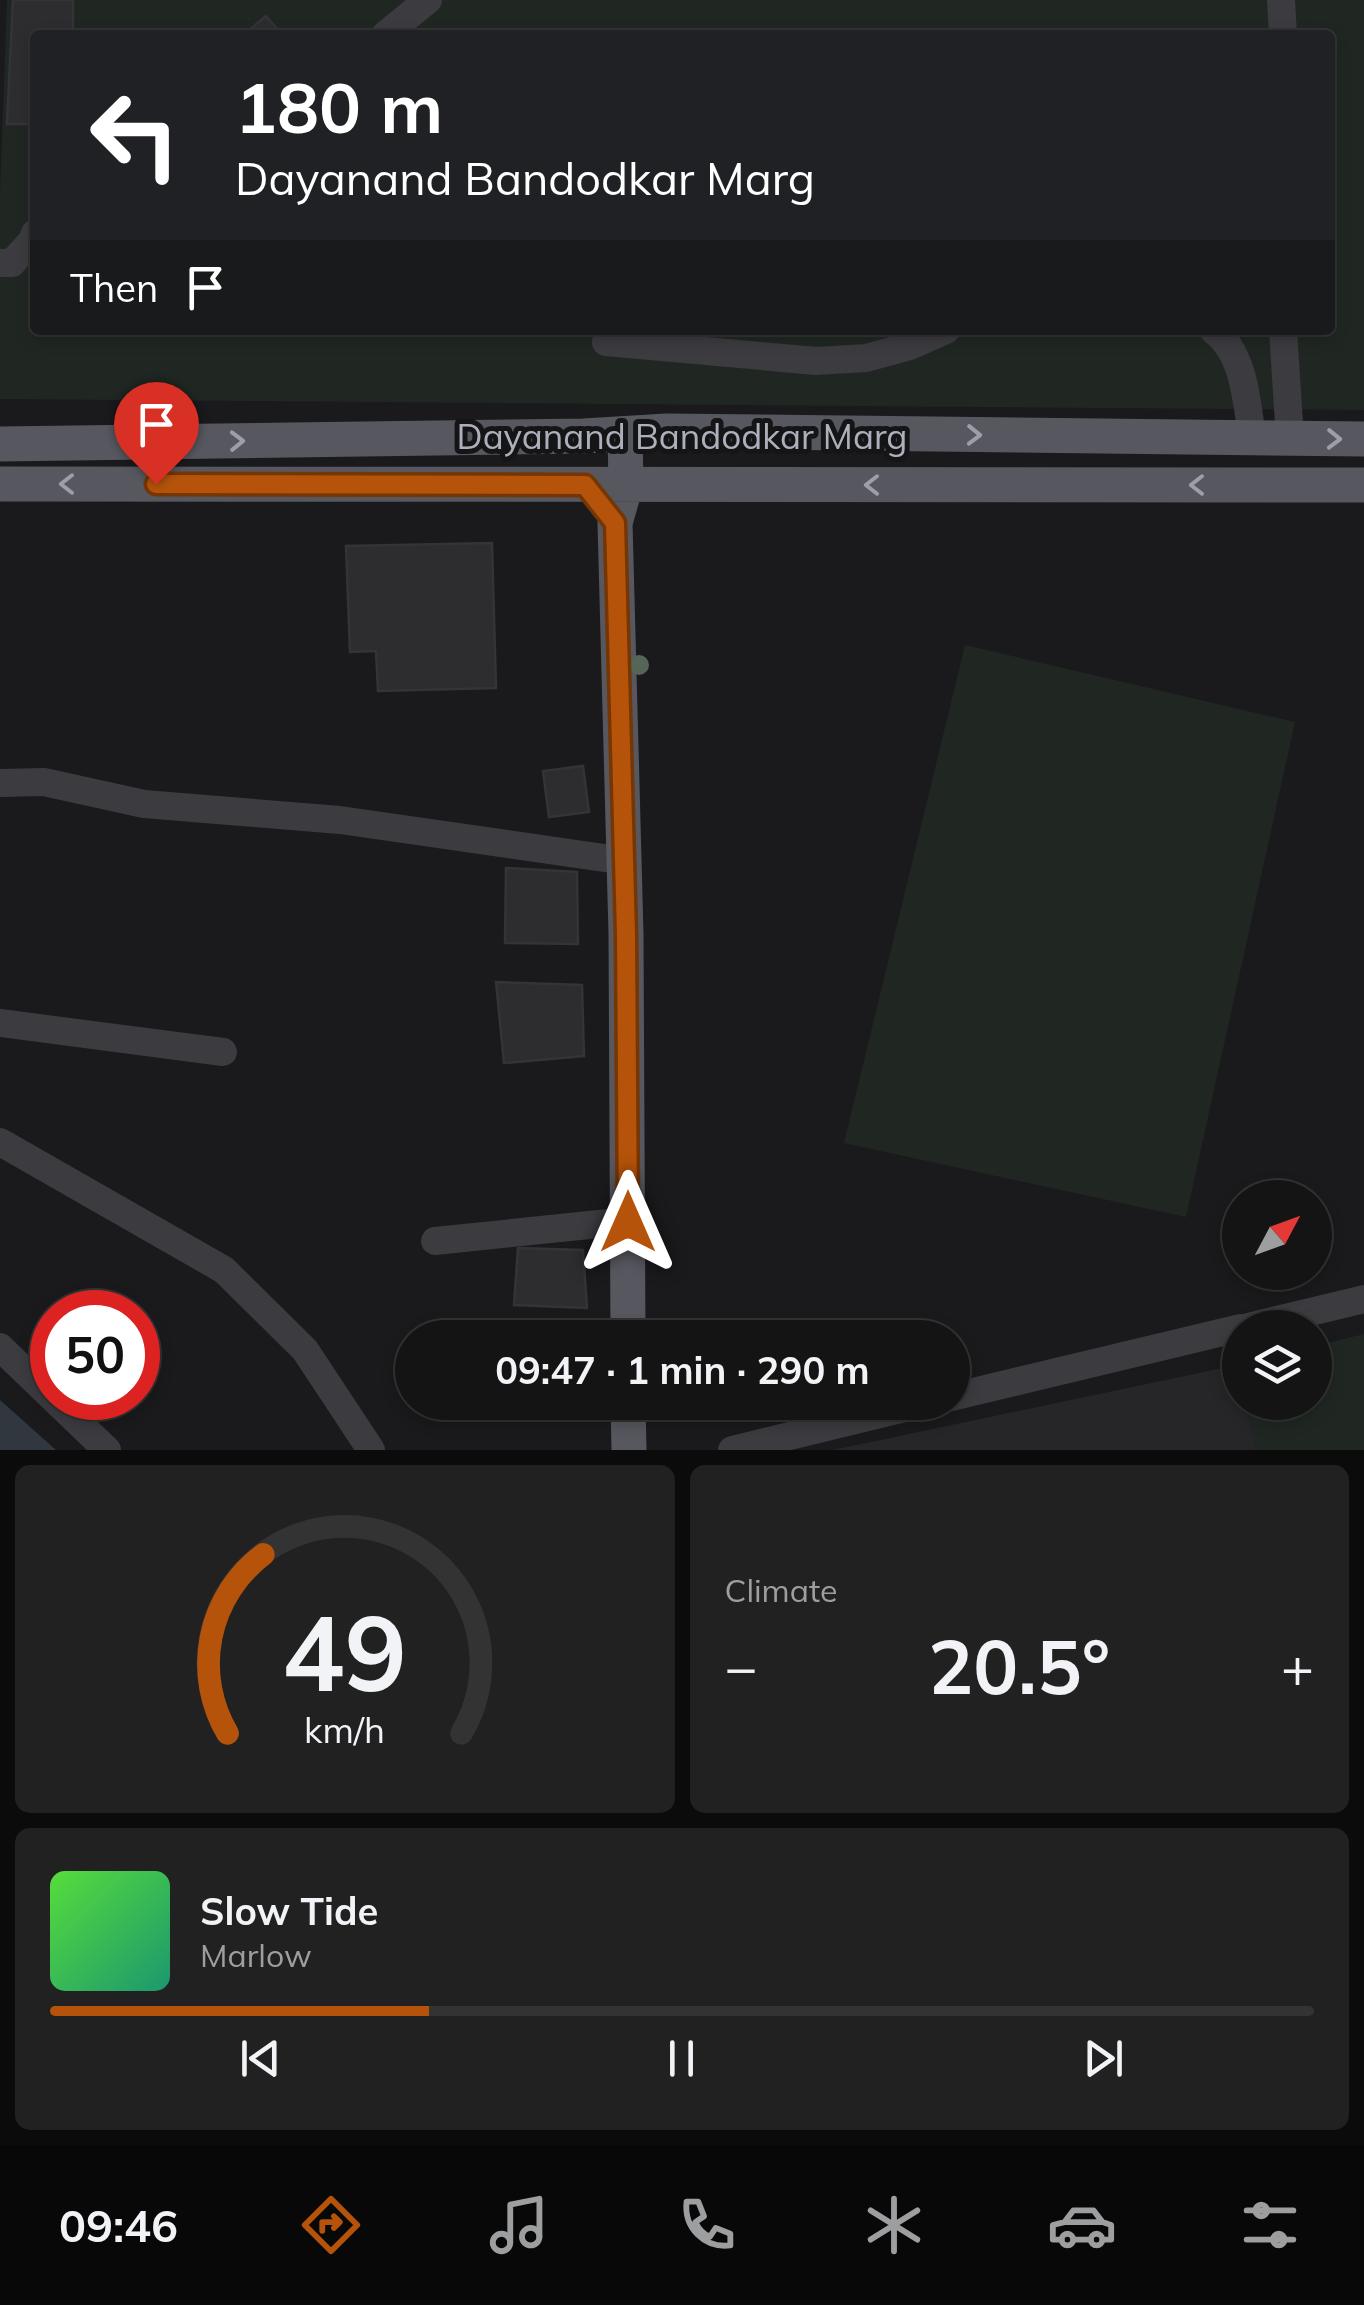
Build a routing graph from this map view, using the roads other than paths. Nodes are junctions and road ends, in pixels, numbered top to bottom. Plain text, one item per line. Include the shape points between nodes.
1 (428, 0) edge
2 (1281, 0) edge
3 (391, 30) edge
4 (1283, 30) edge
5 (30, 242) edge
6 (0, 263) edge
7 (935, 335) edge
8 (1219, 335) edge
9 (1283, 335) edge
10 (606, 342) dead end
11 (625, 434) junction
12 (584, 436) junction
13 (1252, 438) junction
14 (1290, 438) junction
15 (1364, 439) edge
16 (0, 444) edge
17 (0, 484) edge
18 (626, 484) junction
19 (585, 485) junction
20 (1364, 485) edge
21 (615, 523) junction
22 (0, 783) edge
23 (625, 861) junction
24 (0, 1023) edge
25 (222, 1052) dead end
26 (0, 1142) edge
27 (628, 1222) junction
28 (434, 1241) dead end
29 (1364, 1299) edge
30 (1318, 1310) edge
31 (628, 1320) edge
32 (1222, 1333) edge
33 (0, 1347) edge
34 (970, 1393) edge
35 (628, 1420) edge
36 (856, 1420) edge
37 (107, 1450) edge
38 (371, 1450) edge
39 (629, 1450) edge
40 (732, 1450) edge

1 - 3 street
2 - 4 street
5 - 6 street via 12,263
7 - 10 street via 866,358 816,361
8 - 13 street via 1236,358
9 - 14 street
11 - 12 main road, Dayanand Bandodkar Marg
11 -> 13 main road, Dayanand Bandodkar Marg
11 - 18 main road
16 -> 12 main road, Dayanand Bandodkar Marg
12 - 19 main road
13 - 14 main road, Dayanand Bandodkar Marg
14 -> 15 main road, Dayanand Bandodkar Marg
19 -> 17 main road, Dayanand Bandodkar Marg
18 - 19 main road, Dayanand Bandodkar Marg
20 -> 18 main road, Dayanand Bandodkar Marg
18 - 21 main road
19 - 21 main road
21 - 23 main road
22 - 23 street via 44,782 144,804 340,820
23 - 27 main road
24 - 25 street
26 - 38 street via 224,1270 304,1350
27 - 28 street
27 - 31 main road
29 - 30 street
32 - 34 street
33 - 37 street
35 - 39 main road
36 - 40 street

